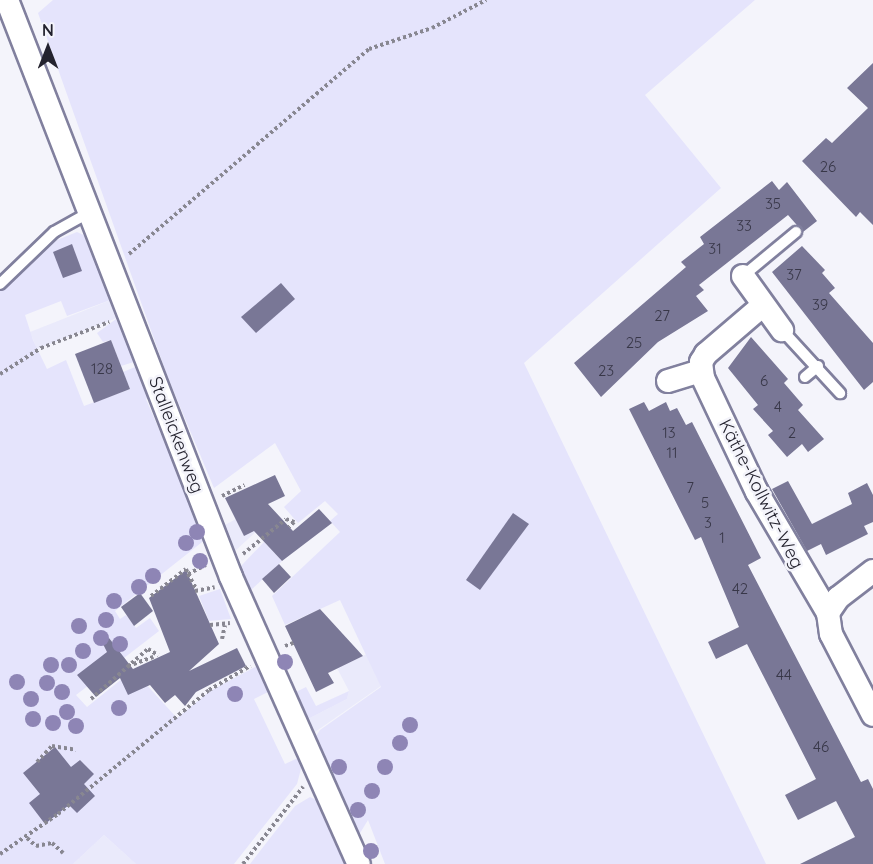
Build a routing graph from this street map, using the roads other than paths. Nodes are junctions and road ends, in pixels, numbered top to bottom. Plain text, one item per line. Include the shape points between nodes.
1 (7, 0) edge
2 (90, 212) junction
3 (796, 232) dead end
4 (743, 276) joint
5 (0, 284) edge
6 (762, 306) junction
7 (782, 330) joint
8 (818, 366) junction
9 (701, 371) junction
10 (805, 377) dead end
11 (668, 381) dead end
12 (840, 393) dead end
13 (873, 571) edge
14 (828, 613) junction
15 (873, 715) edge
16 (359, 864) edge

1 - 2 street, Stalleickenweg
2 - 5 lane via 54,232
2 - 16 street, Stalleickenweg via 225,563
3 - 4 lane
4 - 6 street
6 - 7 street
6 - 9 street via 706,354
7 - 8 lane
8 - 10 lane
8 - 12 lane
9 - 11 street
9 - 14 street, Käthe-Kollwitz-Weg via 757,492
13 - 14 street via 838,598
14 - 15 street, Käthe-Kollwitz-Weg via 831,634

